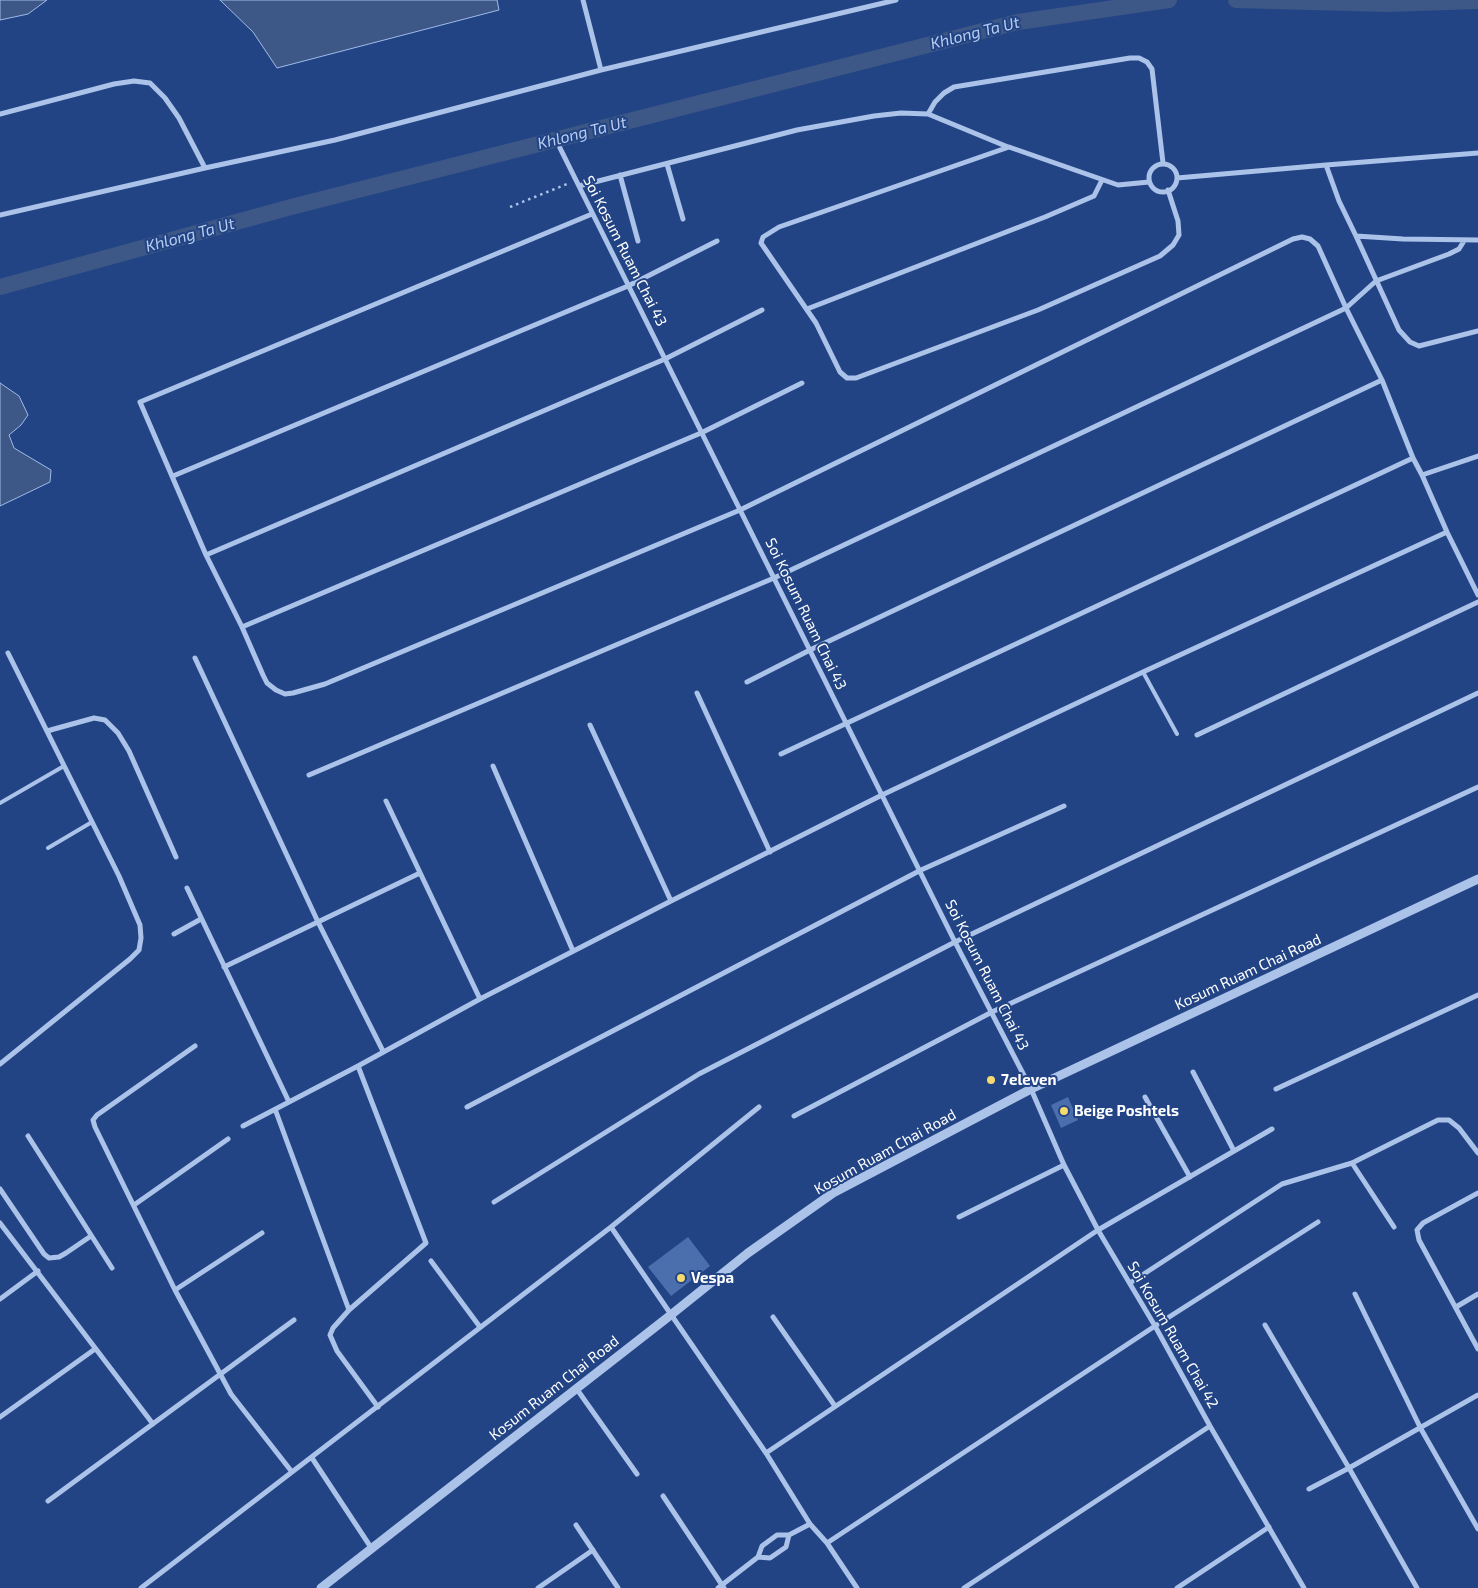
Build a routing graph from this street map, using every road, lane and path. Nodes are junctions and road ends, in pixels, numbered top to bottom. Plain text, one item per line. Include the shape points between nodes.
1 (583, 0) edge
2 (896, 0) edge
3 (601, 70) junction
4 (0, 114) edge
5 (928, 114) junction
6 (1009, 147) junction
7 (560, 148) dead end
8 (1478, 153) edge
9 (1163, 163) junction
10 (667, 164) junction
11 (1326, 165) junction
12 (205, 168) junction
13 (620, 175) junction
14 (1177, 178) junction
15 (576, 180) junction
16 (1102, 180) junction
17 (1149, 182) junction
18 (579, 186) junction
19 (1168, 190) junction
20 (510, 206) dead end
21 (592, 214) junction
22 (0, 216) edge
23 (683, 219) dead end
24 (1356, 236) junction
25 (1478, 240) edge
26 (638, 241) dead end
27 (1464, 241) junction
28 (717, 242) dead end
29 (1376, 281) junction
30 (628, 286) junction
31 (1346, 308) junction
32 (762, 310) dead end
33 (807, 310) junction
34 (1478, 331) edge
35 (664, 359) junction
36 (1382, 380) junction
37 (802, 383) dead end
38 (701, 433) junction
39 (1478, 456) edge
40 (1412, 458) junction
41 (1422, 475) junction
42 (173, 476) junction
43 (740, 510) junction
44 (1447, 532) junction
45 (206, 555) junction
46 (774, 578) junction
47 (1478, 595) edge
48 (1478, 602) edge
49 (242, 627) junction
50 (810, 650) junction
51 (8, 653) dead end
52 (195, 658) dead end
53 (1143, 672) junction
54 (747, 682) dead end
55 (697, 693) dead end
56 (1478, 693) edge
57 (846, 722) junction
58 (590, 725) dead end
59 (47, 731) junction
60 (1177, 734) dead end
61 (1197, 735) dead end
62 (781, 754) dead end
63 (64, 766) junction
64 (493, 766) dead end
65 (309, 775) dead end
66 (1478, 787) edge
67 (882, 795) junction
68 (386, 801) dead end
69 (0, 803) edge
70 (1064, 806) dead end
71 (92, 822) junction
72 (48, 848) dead end
73 (770, 852) junction
74 (176, 857) dead end
75 (921, 870) junction
76 (420, 872) junction
77 (1478, 879) edge
78 (187, 888) dead end
79 (671, 900) junction
80 (202, 919) junction
81 (318, 922) junction
82 (174, 934) dead end
83 (955, 942) junction
84 (573, 951) junction
85 (224, 967) junction
86 (1478, 995) edge
87 (480, 999) junction
88 (992, 1012) junction
89 (195, 1046) dead end
90 (383, 1052) junction
91 (0, 1064) edge
92 (358, 1066) junction
93 (1193, 1072) dead end
94 (1031, 1089) junction
95 (1276, 1089) dead end
96 (1145, 1097) dead end
97 (289, 1102) junction
98 (467, 1107) dead end
99 (759, 1107) dead end
100 (275, 1109) junction
101 (794, 1116) dead end
102 (243, 1126) dead end
103 (1272, 1129) dead end
104 (28, 1136) dead end
105 (228, 1139) dead end
106 (1234, 1151) junction
107 (1478, 1153) edge
108 (1352, 1163) junction
109 (1064, 1166) junction
110 (1190, 1177) junction
111 (0, 1189) edge
112 (1478, 1193) edge
113 (494, 1202) dead end
114 (134, 1205) junction
115 (960, 1217) dead end
116 (1318, 1222) dead end
117 (0, 1223) edge
118 (611, 1227) junction
119 (1394, 1227) dead end
120 (1098, 1230) junction
121 (262, 1233) dead end
122 (91, 1236) junction
123 (431, 1261) dead end
124 (112, 1268) dead end
125 (38, 1271) junction
126 (1130, 1283) junction
127 (175, 1290) junction
128 (1355, 1294) dead end
129 (1478, 1294) edge
130 (0, 1299) edge
131 (1456, 1307) junction
132 (350, 1310) junction
133 (672, 1314) junction
134 (772, 1317) dead end
135 (294, 1320) dead end
136 (1265, 1325) dead end
137 (1155, 1326) junction
138 (480, 1327) junction
139 (95, 1348) junction
140 (1478, 1349) edge
141 (220, 1374) junction
142 (576, 1388) junction
143 (1478, 1395) edge
144 (835, 1406) junction
145 (378, 1407) junction
146 (0, 1417) edge
147 (153, 1424) junction
148 (1210, 1426) junction
149 (1421, 1429) junction
150 (766, 1453) junction
151 (312, 1458) junction
152 (1349, 1468) junction
153 (292, 1472) junction
154 (637, 1474) dead end
155 (1309, 1489) dead end
156 (663, 1496) dead end
157 (48, 1501) dead end
158 (576, 1524) dead end
159 (810, 1524) junction
160 (1269, 1527) junction
161 (1478, 1529) edge
162 (789, 1535) junction
163 (827, 1543) junction
164 (372, 1548) junction
165 (593, 1550) junction
166 (758, 1557) junction
167 (323, 1587) edge
168 (721, 1587) edge
169 (141, 1588) edge
170 (538, 1588) edge
171 (618, 1588) edge
172 (858, 1588) edge
173 (964, 1588) edge
174 (1176, 1588) edge
175 (1304, 1588) edge
176 (1417, 1588) edge

1 - 3 street
2 - 3 street
3 - 12 street via 334,140
4 - 12 street via 114,84 134,80 150,83 179,118
5 - 6 street
5 - 9 street via 935,102 954,87 1139,58 1152,69
5 - 10 street via 874,116 797,130
6 - 16 street
6 - 33 street via 769,232 761,243
7 - 15 street, Soi Kosum Ruam Chai 43
8 - 11 street
9 - 14 street via 1173,167
9 - 17 street via 1152,167
10 - 13 street
10 - 23 street
11 - 14 street
11 - 24 street via 1338,201
12 - 22 street
13 - 18 street
13 - 26 street
14 - 19 street via 1173,188
15 - 18 street, Soi Kosum Ruam Chai 43
15 - 20 path
16 - 17 street via 1118,186
16 - 33 street via 1094,196
17 - 19 street via 1152,188 1162,192
18 - 21 street, Soi Kosum Ruam Chai 43
19 - 33 street via 1178,220 1179,235 1160,256 1038,310 856,378 847,378 840,372
21 - 30 street, Soi Kosum Ruam Chai 43
21 - 42 street via 140,402
24 - 27 street
24 - 29 street
25 - 27 street
27 - 29 street via 1459,249 1449,254
28 - 30 street
29 - 31 street
29 - 34 street via 1399,330 1410,342 1419,346
30 - 35 street, Soi Kosum Ruam Chai 43
30 - 42 street
31 - 36 street
31 - 43 street via 1318,246 1310,239 1292,238
31 - 46 street
32 - 35 street
35 - 38 street, Soi Kosum Ruam Chai 43
35 - 45 street
36 - 40 street
36 - 50 street
37 - 38 street
38 - 43 street, Soi Kosum Ruam Chai 43
38 - 49 street
39 - 41 street
40 - 41 street
40 - 57 street
41 - 44 street
42 - 45 street
43 - 46 street, Soi Kosum Ruam Chai 43
43 - 49 street via 307,690 285,694 267,683
44 - 47 street
44 - 53 street
45 - 49 street
46 - 50 street, Soi Kosum Ruam Chai 43
46 - 65 street
48 - 61 street
50 - 54 street
50 - 57 street, Soi Kosum Ruam Chai 43
51 - 59 street
52 - 81 street
53 - 60 lane
53 - 67 street
55 - 73 street
56 - 83 street
57 - 62 street
57 - 67 street, Soi Kosum Ruam Chai 43
58 - 79 street
59 - 63 street
59 - 74 street via 94,718 105,720 129,750
63 - 69 lane
63 - 71 street
64 - 84 street
66 - 88 street
67 - 73 street
67 - 75 street, Soi Kosum Ruam Chai 43
68 - 76 street
70 - 75 street
71 - 72 lane
71 - 91 street via 140,924 139,950
73 - 79 street
75 - 83 street, Soi Kosum Ruam Chai 43
75 - 98 street
76 - 81 street
76 - 87 street
77 - 94 street, Kosum Ruam Chai Road
78 - 80 street
79 - 84 street
80 - 82 street
80 - 85 street
81 - 85 street
81 - 90 street
83 - 88 street, Soi Kosum Ruam Chai 43
83 - 113 street via 699,1074
84 - 87 street
85 - 97 street
86 - 95 street
87 - 90 street
88 - 94 street, Soi Kosum Ruam Chai 43
88 - 101 street
89 - 114 street via 93,1120
90 - 92 street
92 - 97 street
92 - 132 street via 426,1243
93 - 106 street
94 - 109 street, Soi Kosum Ruam Chai 42
94 - 133 street, Kosum Ruam Chai Road via 833,1193 748,1253
96 - 110 street
97 - 100 street
99 - 118 street
100 - 102 street
100 - 132 street
103 - 106 street
104 - 122 street
105 - 114 street
106 - 110 street
107 - 108 street via 1450,1120 1438,1120
108 - 119 street
108 - 126 street via 1282,1184
109 - 115 street
109 - 120 street, Soi Kosum Ruam Chai 42
110 - 120 street
111 - 122 street via 49,1258 66,1254
112 - 131 street via 1417,1230 1419,1240
114 - 127 street
116 - 137 street
117 - 125 street
118 - 133 street
118 - 138 street
120 - 126 street, Soi Kosum Ruam Chai 42
120 - 144 street
121 - 127 street
122 - 124 street
123 - 138 street
125 - 130 street
125 - 139 street
126 - 137 street, Soi Kosum Ruam Chai 42
127 - 141 street
128 - 149 street
129 - 131 street
131 - 140 street
132 - 145 street via 330,1336 337,1352
133 - 142 street, Kosum Ruam Chai Road
133 - 150 street
134 - 144 street
135 - 141 street
136 - 152 street
137 - 148 street, Soi Kosum Ruam Chai 42
137 - 163 street
138 - 145 street
139 - 146 street
139 - 147 street
141 - 147 street
141 - 153 street via 231,1394
142 - 154 street
142 - 164 street, Kosum Ruam Chai Road
143 - 149 street
144 - 150 street
145 - 151 street
147 - 157 street
148 - 160 street, Soi Kosum Ruam Chai 42
148 - 173 street
149 - 152 street
149 - 161 street
150 - 159 street
151 - 153 street
151 - 164 street
152 - 155 street
152 - 176 street
153 - 169 street
156 - 168 street
158 - 165 street
159 - 162 street
159 - 163 street
160 - 174 street
160 - 175 street, Soi Kosum Ruam Chai 42
162 - 166 street via 777,1534 762,1546
162 - 166 street via 786,1547 770,1558
163 - 172 street
164 - 167 street, Kosum Ruam Chai Road
165 - 170 street
165 - 171 street
166 - 168 street

